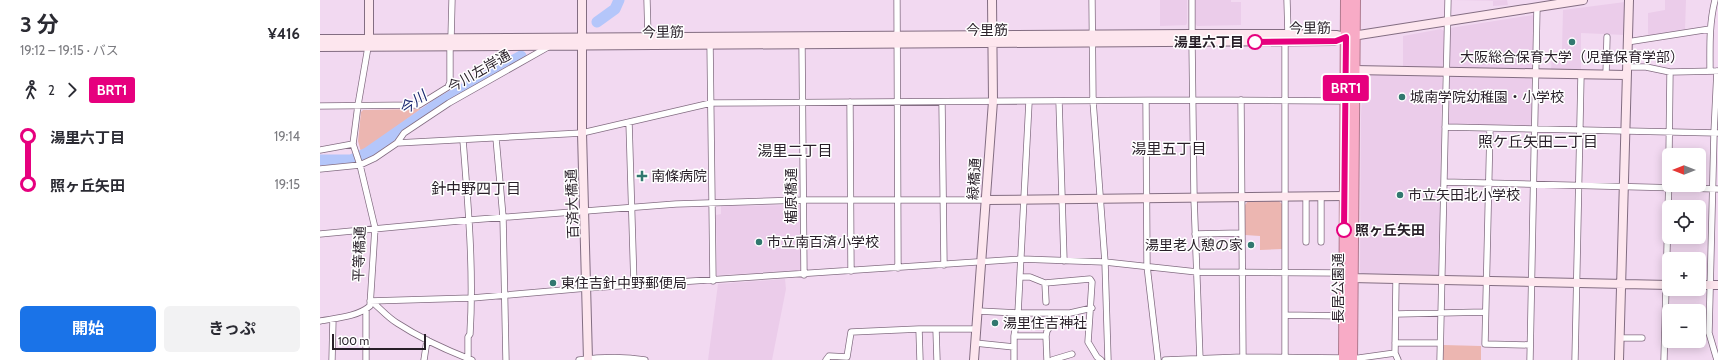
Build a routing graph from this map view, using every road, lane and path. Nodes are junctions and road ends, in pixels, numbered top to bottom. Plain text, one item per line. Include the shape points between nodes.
1 (369, 0) edge
2 (452, 0) edge
3 (582, 0) edge
4 (647, 0) edge
5 (897, 0) edge
6 (992, 0) edge
7 (1092, 0) edge
8 (1192, 0) edge
9 (1287, 0) edge
10 (1346, 0) edge
11 (1355, 0) edge
12 (1448, 0) edge
13 (1584, 0) edge
14 (1628, 0) edge
15 (1715, 0) edge
16 (1537, 4) edge
17 (1447, 22) junction
18 (1710, 29) junction
19 (648, 36) junction
20 (1350, 36) junction
21 (581, 37) junction
22 (1607, 37) dead end
23 (1192, 38) junction
24 (1286, 38) junction
25 (320, 39) edge
26 (992, 39) junction
27 (1092, 39) junction
28 (710, 40) junction
29 (897, 40) junction
30 (369, 42) junction
31 (1627, 42) junction
32 (451, 43) junction
33 (802, 44) junction
34 (581, 46) junction
35 (320, 47) edge
36 (548, 47) junction
37 (1354, 70) junction
38 (1626, 71) junction
39 (1710, 71) junction
40 (1717, 71) edge
41 (1445, 72) junction
42 (1670, 72) junction
43 (1536, 75) junction
44 (1582, 75) junction
45 (1606, 75) junction
46 (1192, 100) junction
47 (1241, 100) junction
48 (1285, 100) junction
49 (993, 101) junction
50 (1059, 101) junction
51 (1093, 101) junction
52 (1146, 101) junction
53 (1346, 101) junction
54 (1717, 101) edge
55 (850, 102) junction
56 (897, 102) junction
57 (942, 102) junction
58 (1029, 102) junction
59 (711, 103) junction
60 (803, 103) junction
61 (320, 106) edge
62 (358, 106) junction
63 (629, 122) junction
64 (1445, 127) junction
65 (1490, 128) junction
66 (1535, 129) junction
67 (1580, 130) junction
68 (1624, 132) junction
69 (1670, 132) junction
70 (582, 133) junction
71 (1716, 133) edge
72 (496, 138) junction
73 (463, 140) junction
74 (397, 143) junction
75 (353, 144) junction
76 (1669, 148) edge
77 (320, 150) edge
78 (359, 164) junction
79 (1716, 167) edge
80 (320, 169) edge
81 (1444, 182) junction
82 (1488, 183) junction
83 (1533, 184) junction
84 (1578, 186) junction
85 (1624, 186) junction
86 (1662, 188) edge
87 (1715, 189) edge
88 (1669, 192) edge
89 (1306, 196) junction
90 (1321, 196) junction
91 (1345, 196) junction
92 (1242, 197) junction
93 (1285, 197) junction
94 (1146, 198) junction
95 (1194, 198) junction
96 (1063, 199) junction
97 (1100, 199) junction
98 (803, 200) junction
99 (851, 200) junction
100 (898, 200) junction
101 (986, 200) junction
102 (1024, 200) junction
103 (942, 201) junction
104 (712, 202) junction
105 (632, 208) junction
106 (586, 212) junction
107 (503, 217) junction
108 (469, 220) junction
109 (1715, 225) edge
110 (375, 228) junction
111 (1242, 233) junction
112 (320, 234) edge
113 (1195, 234) junction
114 (1306, 242) dead end
115 (1321, 242) dead end
116 (1668, 252) edge
117 (1021, 259) junction
118 (1064, 261) junction
119 (981, 262) junction
120 (1105, 262) junction
121 (1715, 263) edge
122 (944, 265) junction
123 (1147, 266) junction
124 (898, 268) junction
125 (851, 271) junction
126 (1197, 272) junction
127 (1242, 272) junction
128 (1285, 272) junction
129 (804, 275) junction
130 (1020, 276) junction
131 (1348, 276) junction
132 (1396, 279) junction
133 (1442, 280) junction
134 (713, 281) junction
135 (1486, 281) junction
136 (1532, 282) junction
137 (1045, 283) junction
138 (1576, 283) junction
139 (1621, 284) junction
140 (1662, 285) edge
141 (1714, 285) edge
142 (634, 286) junction
143 (587, 288) junction
144 (505, 295) junction
145 (1667, 296) edge
146 (472, 298) junction
147 (370, 301) junction
148 (1046, 302) dead end
149 (1092, 308) junction
150 (366, 309) junction
151 (978, 310) junction
152 (1441, 312) junction
153 (1485, 312) junction
154 (1018, 313) junction
155 (1052, 314) junction
156 (1396, 314) junction
157 (1285, 315) junction
158 (1344, 316) junction
159 (333, 319) junction
160 (320, 321) edge
161 (919, 329) junction
162 (936, 329) junction
163 (976, 329) junction
164 (1014, 336) junction
165 (1046, 336) junction
166 (1619, 338) junction
167 (1642, 338) dead end
168 (427, 340) junction
169 (975, 343) junction
170 (1395, 343) junction
171 (1440, 344) junction
172 (1530, 345) junction
173 (1716, 346) edge
174 (1014, 347) junction
175 (1395, 353) junction
176 (1072, 354) dead end
177 (470, 359) edge
178 (588, 359) edge
179 (1200, 359) edge
180 (1243, 359) edge
181 (1285, 359) edge
182 (1348, 359) edge
183 (332, 360) edge
184 (336, 360) edge
185 (366, 360) edge
186 (424, 360) edge
187 (506, 360) edge
188 (579, 360) edge
189 (645, 360) edge
190 (826, 360) edge
191 (920, 360) edge
192 (936, 360) edge
193 (974, 360) edge
194 (1014, 360) edge
195 (1047, 360) edge
196 (1052, 360) edge
197 (1101, 360) edge
198 (1108, 360) edge
199 (1158, 360) edge
200 (1165, 360) edge
201 (1398, 360) edge
202 (1440, 360) edge
203 (1530, 360) edge
204 (1575, 360) edge
205 (1619, 360) edge
206 (1664, 360) edge
207 (1717, 360) edge

1 - 30 street
2 - 32 street
3 - 21 street
4 - 19 street
5 - 29 street
6 - 26 street, 緑橋通
7 - 27 street
8 - 23 street
9 - 24 street
10 - 20 highway, 長居公園通
11 - 20 highway, 長居公園通
12 - 17 street
13 - 16 street, 今里筋
14 - 31 street
15 - 18 street
16 - 17 street, 今里筋
16 - 43 street
17 - 20 street, 今里筋
17 - 41 street
18 - 31 street
18 - 39 street
19 - 21 street, 今里筋
19 - 28 street, 今里筋
20 - 24 street, 今里筋 via 1336,41
20 - 37 highway, 長居公園通
20 - 53 highway, 長居公園通
21 - 32 street, 今里筋
21 - 34 street, 百済大橋通
22 - 45 street
23 - 24 street, 今里筋
23 - 27 street, 今里筋
23 - 46 street
24 - 48 street
25 - 30 street, 今里筋
26 - 27 street, 今里筋
26 - 29 street, 今里筋
26 - 49 street, 緑橋通
27 - 51 street
28 - 29 street, 今里筋
28 - 33 street, 今里筋
28 - 34 street, 今里筋
28 - 59 street
29 - 33 street, 今里筋
29 - 56 street
30 - 32 street, 今里筋
30 - 35 street, 今里筋
30 - 62 street
31 - 38 street
32 - 36 street, 今里筋
32 - 62 street via 448,87 419,104
33 - 60 street, 楯原橋通
34 - 36 street, 今里筋
34 - 70 street, 百済大橋通
36 - 74 street, 今川左岸通 via 449,103 404,133
37 - 41 street
37 - 131 highway, 長居公園通
38 - 42 street via 1646,67
38 - 45 street
38 - 68 street
39 - 40 street
39 - 42 street
40 - 54 street
41 - 43 street
41 - 64 street
42 - 69 street
43 - 44 street
43 - 66 street
44 - 45 street
44 - 67 street
46 - 47 street
46 - 52 street
46 - 95 street
47 - 48 street
47 - 92 street
48 - 53 street
48 - 93 street
49 - 57 street
49 - 58 street
49 - 101 street, 緑橋通
50 - 51 street
50 - 58 street
50 - 96 street
51 - 52 street
51 - 97 street
52 - 94 street
53 - 91 highway, 長居公園通
54 - 71 street
55 - 56 street
55 - 60 street
55 - 99 street
56 - 57 street
56 - 100 street
57 - 103 street
58 - 102 street
59 - 60 street
59 - 63 street
59 - 104 street
60 - 98 street, 楯原橋通
61 - 62 street
62 - 75 street
63 - 70 street
63 - 105 street
64 - 65 street
64 - 81 street
65 - 66 street
65 - 82 street
66 - 67 street
66 - 83 street
67 - 68 street
67 - 84 street
68 - 69 street
68 - 85 street
69 - 71 street
69 - 76 street
70 - 72 street
70 - 106 street, 百済大橋通
71 - 79 street
72 - 73 street
72 - 107 street
73 - 74 street
73 - 108 street
74 - 78 street, 今川左岸通 via 376,158
75 - 77 street
75 - 78 street, 平等橋通
78 - 80 street, 今川左岸通
78 - 110 street, 平等橋通
79 - 87 street
81 - 82 street
81 - 133 street
82 - 83 street
82 - 135 street
83 - 84 street
83 - 136 street
84 - 85 street
84 - 138 street
85 - 86 street
85 - 139 street
87 - 109 street
88 - 116 street
89 - 90 street
89 - 93 street
89 - 114 street
90 - 91 street
90 - 115 street
91 - 131 highway, 長居公園通
92 - 93 street
92 - 95 street
92 - 111 street
93 - 128 street
94 - 95 street
94 - 97 street
94 - 123 street
95 - 113 street
96 - 97 street
96 - 102 street
96 - 118 street
97 - 120 street
98 - 99 street
98 - 104 street
98 - 129 street, 楯原橋通
99 - 100 street
99 - 125 street
100 - 103 street
100 - 124 street
101 - 102 street
101 - 103 street
101 - 119 street, 緑橋通
102 - 117 street
103 - 122 street
104 - 105 street
104 - 134 street
105 - 106 street
105 - 142 street
106 - 107 street
106 - 143 street, 百済大橋通
107 - 108 street
107 - 144 street
108 - 110 street
108 - 146 street
109 - 121 street
110 - 112 street
110 - 147 street, 平等橋通
111 - 113 street
111 - 127 street
113 - 126 street
117 - 118 street
117 - 119 street
117 - 130 street
118 - 120 street
119 - 122 street
119 - 151 street, 緑橋通
120 - 123 street
120 - 198 street
121 - 141 street
122 - 124 street
123 - 126 street
123 - 199 street
124 - 125 street
125 - 129 street
126 - 127 street
126 - 179 street
127 - 128 street
127 - 180 street
128 - 131 street
128 - 157 street
129 - 134 street
130 - 137 street
130 - 154 street
131 - 132 street
131 - 158 highway, 長居公園通
131 - 182 highway, 長居公園通
132 - 133 street
132 - 156 street
133 - 135 street
133 - 152 street
134 - 142 street
135 - 136 street
135 - 153 street
136 - 138 street
136 - 172 street
137 - 148 street
137 - 149 street via 1090,279
138 - 139 street
138 - 204 street
139 - 140 street
139 - 166 street
141 - 173 street via 1709,333
142 - 143 street
143 - 144 street
143 - 178 street, 百済大橋通
144 - 146 street
144 - 187 street
145 - 206 street
146 - 147 street
146 - 177 street via 468,337
147 - 150 street via 370,306
147 - 168 street via 395,322
149 - 155 street
149 - 197 street via 1088,342
150 - 159 street
150 - 185 street
151 - 154 street
151 - 163 street, 緑橋通
152 - 153 street
152 - 156 street
152 - 171 street
153 - 172 street via 1485,344
154 - 155 street
154 - 164 street
155 - 165 street
156 - 170 street
157 - 158 street
157 - 181 street
158 - 182 highway, 長居公園通
159 - 160 street
159 - 183 street
161 - 162 street
161 - 190 street via 851,332 847,357 829,356
161 - 191 street
162 - 163 street
162 - 192 street
163 - 169 street, 緑橋通
164 - 165 street
164 - 174 street
165 - 195 street
166 - 167 street
166 - 205 street
168 - 177 street
168 - 186 street
169 - 174 street
169 - 193 street, 緑橋通
170 - 171 street
170 - 175 street
171 - 202 street
172 - 203 street
173 - 207 street
174 - 194 street
175 - 182 street
175 - 201 street
176 - 196 street
178 - 188 street
178 - 189 street via 624,356
179 - 180 street
179 - 200 street
180 - 181 street
181 - 182 street
183 - 184 street

